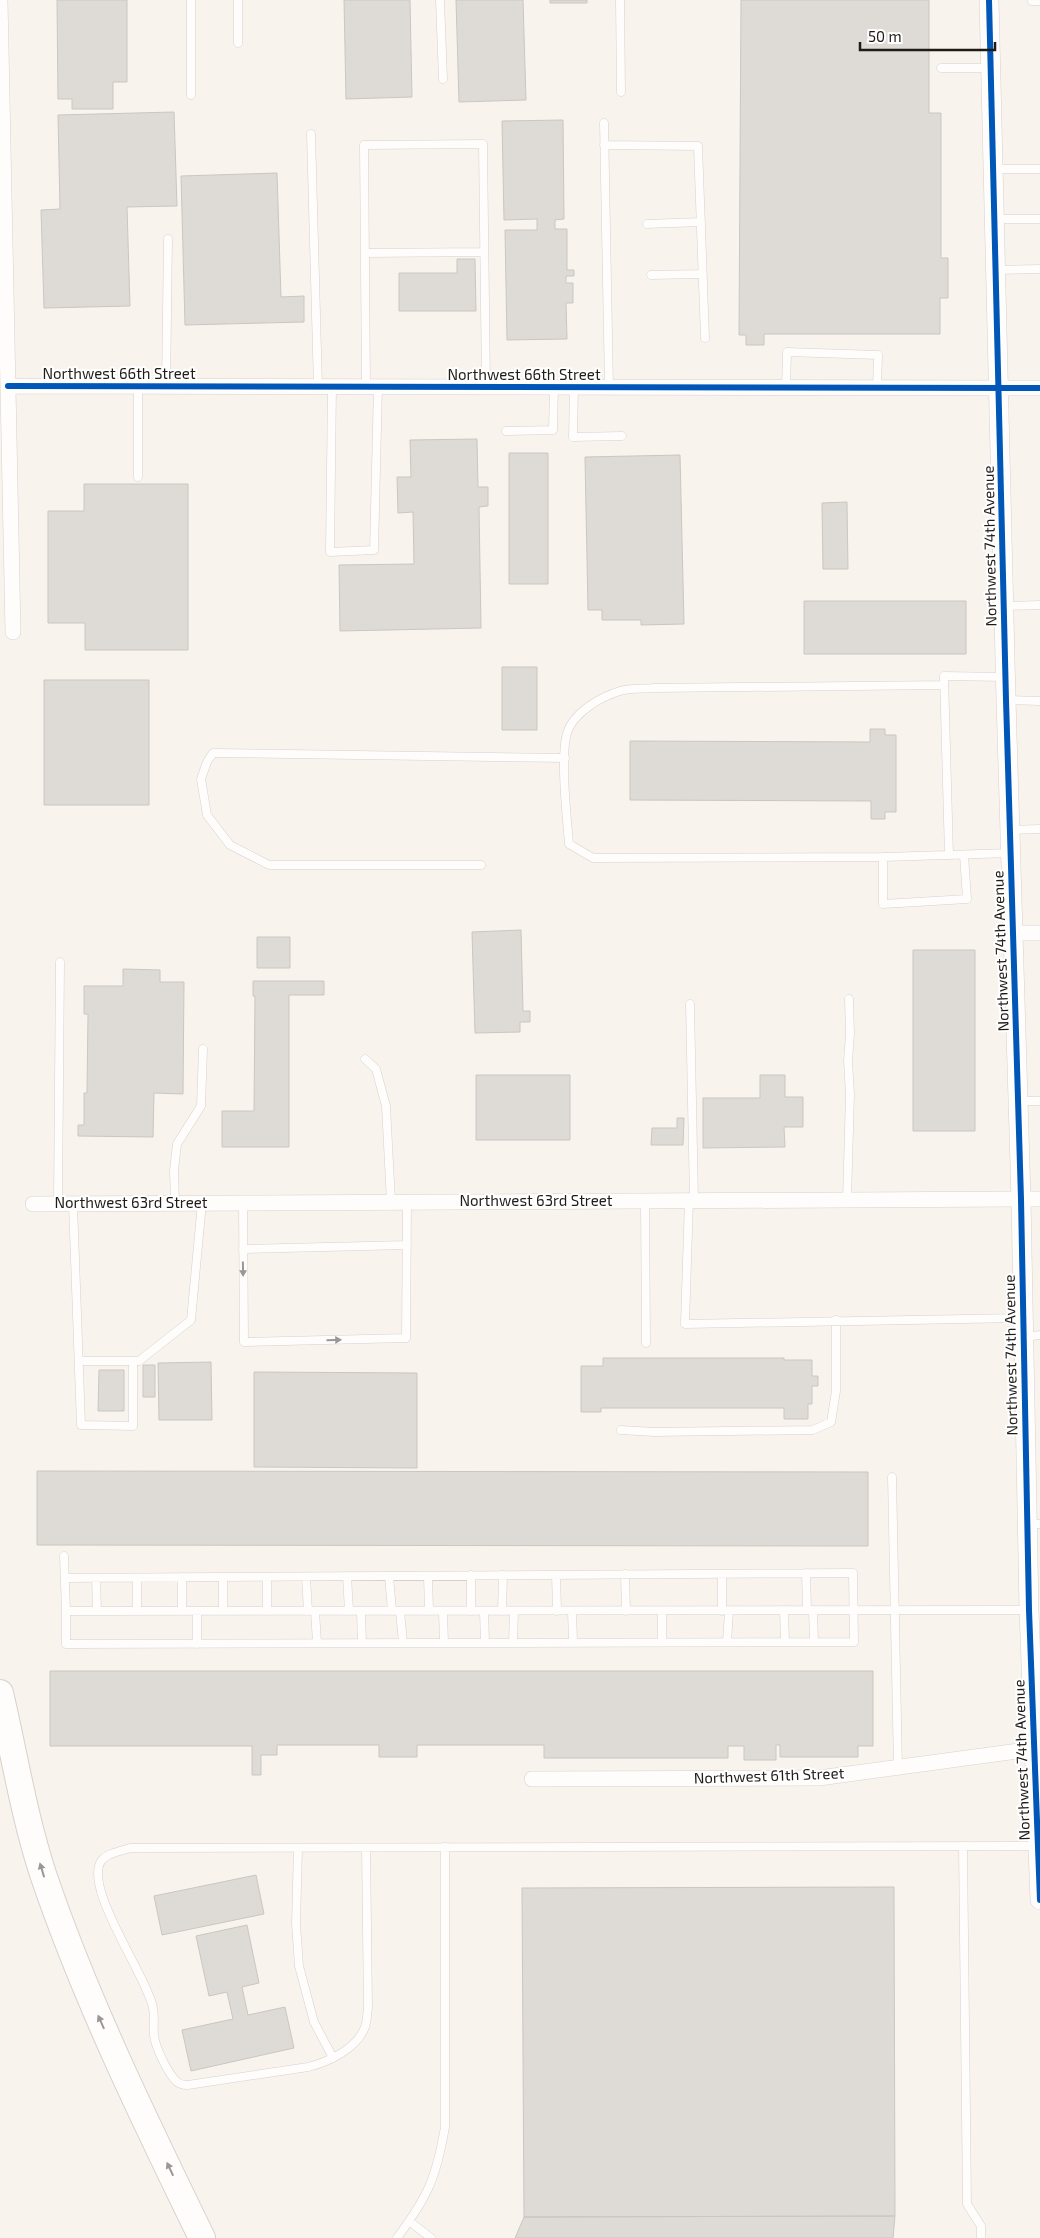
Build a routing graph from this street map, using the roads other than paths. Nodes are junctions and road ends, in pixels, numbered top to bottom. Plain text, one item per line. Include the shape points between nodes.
1 (0, 0) edge
2 (191, 0) edge
3 (238, 0) edge
4 (440, 0) edge
5 (620, 0) edge
6 (989, 0) edge
7 (238, 43) dead end
8 (1, 56) edge
9 (941, 68) dead end
10 (991, 68) junction
11 (443, 80) dead end
12 (621, 92) dead end
13 (191, 95) dead end
14 (604, 123) dead end
15 (311, 134) dead end
16 (604, 145) junction
17 (994, 169) junction
18 (1040, 169) edge
19 (995, 219) junction
20 (1040, 219) edge
21 (701, 222) junction
22 (647, 224) dead end
23 (168, 239) dead end
24 (484, 252) junction
25 (365, 253) junction
26 (1040, 269) edge
27 (996, 270) junction
28 (702, 274) junction
29 (651, 275) dead end
30 (705, 338) dead end
31 (8, 386) junction
32 (138, 386) junction
33 (166, 386) junction
34 (325, 387) junction
35 (372, 387) junction
36 (486, 387) junction
37 (554, 388) junction
38 (574, 388) junction
39 (609, 388) junction
40 (786, 388) junction
41 (1040, 388) edge
42 (877, 389) junction
43 (998, 389) junction
44 (506, 431) dead end
45 (622, 436) dead end
46 (138, 477) dead end
47 (1040, 605) edge
48 (1004, 606) junction
49 (13, 632) dead end
50 (1006, 677) junction
51 (944, 684) junction
52 (1006, 700) junction
53 (1040, 701) edge
54 (565, 758) junction
55 (1040, 829) edge
56 (1010, 830) junction
57 (1011, 853) junction
58 (949, 855) junction
59 (964, 855) junction
60 (883, 857) junction
61 (481, 865) dead end
62 (1040, 933) edge
63 (1013, 934) junction
64 (60, 962) dead end
65 (849, 999) dead end
66 (690, 1004) dead end
67 (202, 1049) dead end
68 (365, 1059) dead end
69 (1040, 1101) edge
70 (1018, 1102) junction
71 (1021, 1199) junction
72 (1040, 1199) edge
73 (691, 1200) junction
74 (847, 1200) junction
75 (646, 1201) junction
76 (391, 1202) junction
77 (408, 1202) junction
78 (175, 1203) junction
79 (202, 1203) junction
80 (243, 1203) junction
81 (33, 1204) dead end
82 (65, 1204) junction
83 (407, 1245) junction
84 (243, 1250) junction
85 (1022, 1318) junction
86 (836, 1320) junction
87 (1031, 1336) edge
88 (646, 1343) dead end
89 (79, 1361) junction
90 (133, 1361) junction
91 (621, 1430) dead end
92 (892, 1477) dead end
93 (1034, 1524) edge
94 (64, 1556) dead end
95 (806, 1573) junction
96 (625, 1574) junction
97 (722, 1574) junction
98 (471, 1575) junction
99 (503, 1575) junction
100 (556, 1575) junction
101 (306, 1576) junction
102 (347, 1576) junction
103 (389, 1576) junction
104 (428, 1576) junction
105 (223, 1577) junction
106 (266, 1577) junction
107 (65, 1578) junction
108 (96, 1578) junction
109 (138, 1578) junction
110 (182, 1578) junction
111 (784, 1610) junction
112 (810, 1610) junction
113 (854, 1610) junction
114 (894, 1610) junction
115 (1029, 1610) junction
116 (66, 1611) junction
117 (97, 1611) junction
118 (138, 1611) junction
119 (182, 1611) junction
120 (197, 1611) junction
121 (223, 1611) junction
122 (267, 1611) junction
123 (312, 1611) junction
124 (349, 1611) junction
125 (361, 1611) junction
126 (396, 1611) junction
127 (429, 1611) junction
128 (443, 1611) junction
129 (472, 1611) junction
130 (484, 1611) junction
131 (502, 1611) junction
132 (514, 1611) junction
133 (557, 1611) junction
134 (572, 1611) junction
135 (626, 1611) junction
136 (662, 1611) junction
137 (725, 1611) junction
138 (573, 1642) junction
139 (662, 1642) junction
140 (727, 1642) junction
141 (785, 1642) junction
142 (814, 1642) junction
143 (317, 1643) junction
144 (362, 1643) junction
145 (403, 1643) junction
146 (444, 1643) junction
147 (485, 1643) junction
148 (514, 1643) junction
149 (197, 1644) junction
150 (1035, 1649) edge
151 (0, 1693) edge
152 (1037, 1748) edge
153 (898, 1768) junction
154 (532, 1779) dead end
155 (1038, 1807) edge
156 (963, 1846) junction
157 (1038, 1846) junction
158 (445, 1847) junction
159 (298, 1848) junction
160 (366, 1848) junction
161 (1040, 1900) edge
162 (333, 2058) junction
163 (409, 2222) junction
164 (202, 2238) edge
165 (397, 2238) edge
166 (431, 2238) edge
167 (981, 2238) edge

1 - 8 street
2 - 13 lane
3 - 7 lane
4 - 11 lane
5 - 12 lane
6 - 10 street, Northwest 74th Avenue
8 - 31 street
9 - 10 lane
10 - 17 street, Northwest 74th Avenue
14 - 16 lane
15 - 34 lane
16 - 21 lane via 698,146
16 - 39 lane
17 - 18 lane
17 - 19 street, Northwest 74th Avenue
19 - 20 lane
19 - 27 street, Northwest 74th Avenue
21 - 22 lane
21 - 28 lane
23 - 33 lane
24 - 25 lane
24 - 25 lane via 483,144 364,145
24 - 36 lane
25 - 35 lane
26 - 27 lane
27 - 43 street, Northwest 74th Avenue
28 - 29 lane
28 - 30 lane
31 - 32 street, Northwest 66th Street
31 - 49 street
32 - 33 street, Northwest 66th Street
32 - 46 lane
33 - 34 street, Northwest 66th Street
34 - 35 street, Northwest 66th Street
34 - 35 lane via 330,552 374,550
35 - 36 street, Northwest 66th Street
36 - 37 street, Northwest 66th Street
37 - 38 street, Northwest 66th Street
37 - 44 lane via 553,430
38 - 39 street, Northwest 66th Street
38 - 45 lane via 573,437
39 - 40 street, Northwest 66th Street
40 - 42 street, Northwest 66th Street
40 - 42 lane via 787,352 878,355
41 - 43 street, Northwest 66th Street
42 - 43 street, Northwest 66th Street
43 - 48 street, Northwest 74th Avenue
47 - 48 lane
48 - 50 street, Northwest 74th Avenue
50 - 51 lane via 944,676
50 - 52 street, Northwest 74th Avenue
51 - 54 lane via 620,691 580,714 567,733
51 - 58 lane
52 - 53 lane
52 - 56 street, Northwest 74th Avenue
54 - 60 lane via 569,844 593,858
54 - 61 lane via 213,753 201,779 207,815 230,845 270,865
55 - 56 lane
56 - 57 street, Northwest 74th Avenue
57 - 59 lane
57 - 63 street, Northwest 74th Avenue
58 - 59 lane
58 - 60 lane
59 - 60 lane via 967,899 884,904
62 - 63 street
63 - 70 street, Northwest 74th Avenue
64 - 82 lane
65 - 74 lane
66 - 73 lane
67 - 78 lane via 202,1106 177,1144
68 - 76 lane via 376,1069 386,1106
69 - 70 lane
70 - 71 street, Northwest 74th Avenue
71 - 72 street, Northwest 63rd Street
71 - 74 street, Northwest 63rd Street
71 - 85 street, Northwest 74th Avenue
73 - 74 street, Northwest 63rd Street
73 - 75 street, Northwest 63rd Street
73 - 86 lane via 685,1324
75 - 77 street, Northwest 63rd Street
75 - 88 lane
76 - 77 street, Northwest 63rd Street
76 - 80 street, Northwest 63rd Street
77 - 83 lane
78 - 79 street, Northwest 63rd Street
78 - 82 street, Northwest 63rd Street
79 - 80 street, Northwest 63rd Street
79 - 90 lane via 191,1320 138,1361
80 - 84 lane
81 - 82 street, Northwest 63rd Street
82 - 89 lane
83 - 84 lane
84 -> 83 lane via 244,1342 406,1338
85 - 86 lane
85 - 87 street, Northwest 74th Avenue
86 - 91 lane via 836,1391 831,1422 824,1426 813,1430
87 - 93 street, Northwest 74th Avenue
89 - 90 lane
89 - 90 lane via 81,1425 133,1426
92 - 114 lane
93 - 115 street, Northwest 74th Avenue
94 - 107 lane
95 - 97 lane
95 - 112 lane
95 - 113 lane via 853,1573
96 - 97 lane
96 - 100 lane
96 - 135 lane
97 - 137 lane
98 - 99 lane
98 - 104 lane
98 - 129 lane
99 - 100 lane
99 - 131 lane
100 - 133 lane
101 - 102 lane
101 - 106 lane
101 - 123 lane
102 - 103 lane
102 - 124 lane
103 - 104 lane
103 - 126 lane
104 - 127 lane
105 - 106 lane
105 - 110 lane
105 - 121 lane
106 - 122 lane
107 - 108 lane
107 - 116 lane
108 - 109 lane
108 - 117 lane
109 - 110 lane
109 - 118 lane
110 - 119 lane
111 - 112 lane
111 - 137 lane
111 - 141 lane
112 - 113 lane
112 - 142 lane
113 - 114 lane
113 - 142 lane via 854,1642
114 - 115 lane
114 - 153 lane
115 - 150 street, Northwest 74th Avenue
116 - 117 lane
116 - 149 lane via 66,1644
117 - 118 lane
118 - 119 lane
119 - 120 lane
120 - 121 lane
120 - 149 lane
121 - 122 lane
122 - 123 lane
123 - 124 lane
123 - 143 lane
124 - 125 lane
125 - 126 lane
125 - 144 lane
126 - 127 lane
126 - 145 lane
127 - 128 lane
128 - 129 lane
128 - 146 lane
129 - 130 lane
130 - 131 lane
130 - 147 lane
131 - 132 lane
132 - 133 lane
132 - 148 lane
133 - 134 lane
134 - 135 lane
134 - 138 lane
135 - 136 lane
136 - 137 lane
136 - 139 lane
137 - 140 lane
138 - 139 lane
138 - 148 lane
139 - 140 lane
140 - 141 lane
141 - 142 lane
143 - 144 lane
143 - 149 lane
144 - 145 lane
145 - 146 lane
146 - 147 lane
147 - 148 lane
150 - 152 street, Northwest 74th Avenue
164 -> 151 highway via 100,2020 65,1933 43,1872
152 - 153 street, Northwest 61th Street
152 - 155 street, Northwest 74th Avenue
153 - 154 street, Northwest 61th Street via 819,1778
155 - 157 street, Northwest 74th Avenue
156 - 157 lane
156 - 158 lane
156 - 167 lane via 967,2204 981,2226
157 - 161 street, Northwest 74th Avenue
158 - 160 lane
158 - 163 lane via 445,2127 440,2160 431,2186
159 - 160 lane
159 - 162 lane via 296,1924 299,1966 314,2022
159 - 162 lane via 130,1848 102,1859 97,1869 98,1882 153,2008 156,2047 175,2081 188,2086 308,2067
160 - 162 lane via 368,2008 365,2028 354,2043
163 - 165 lane
163 - 166 lane

